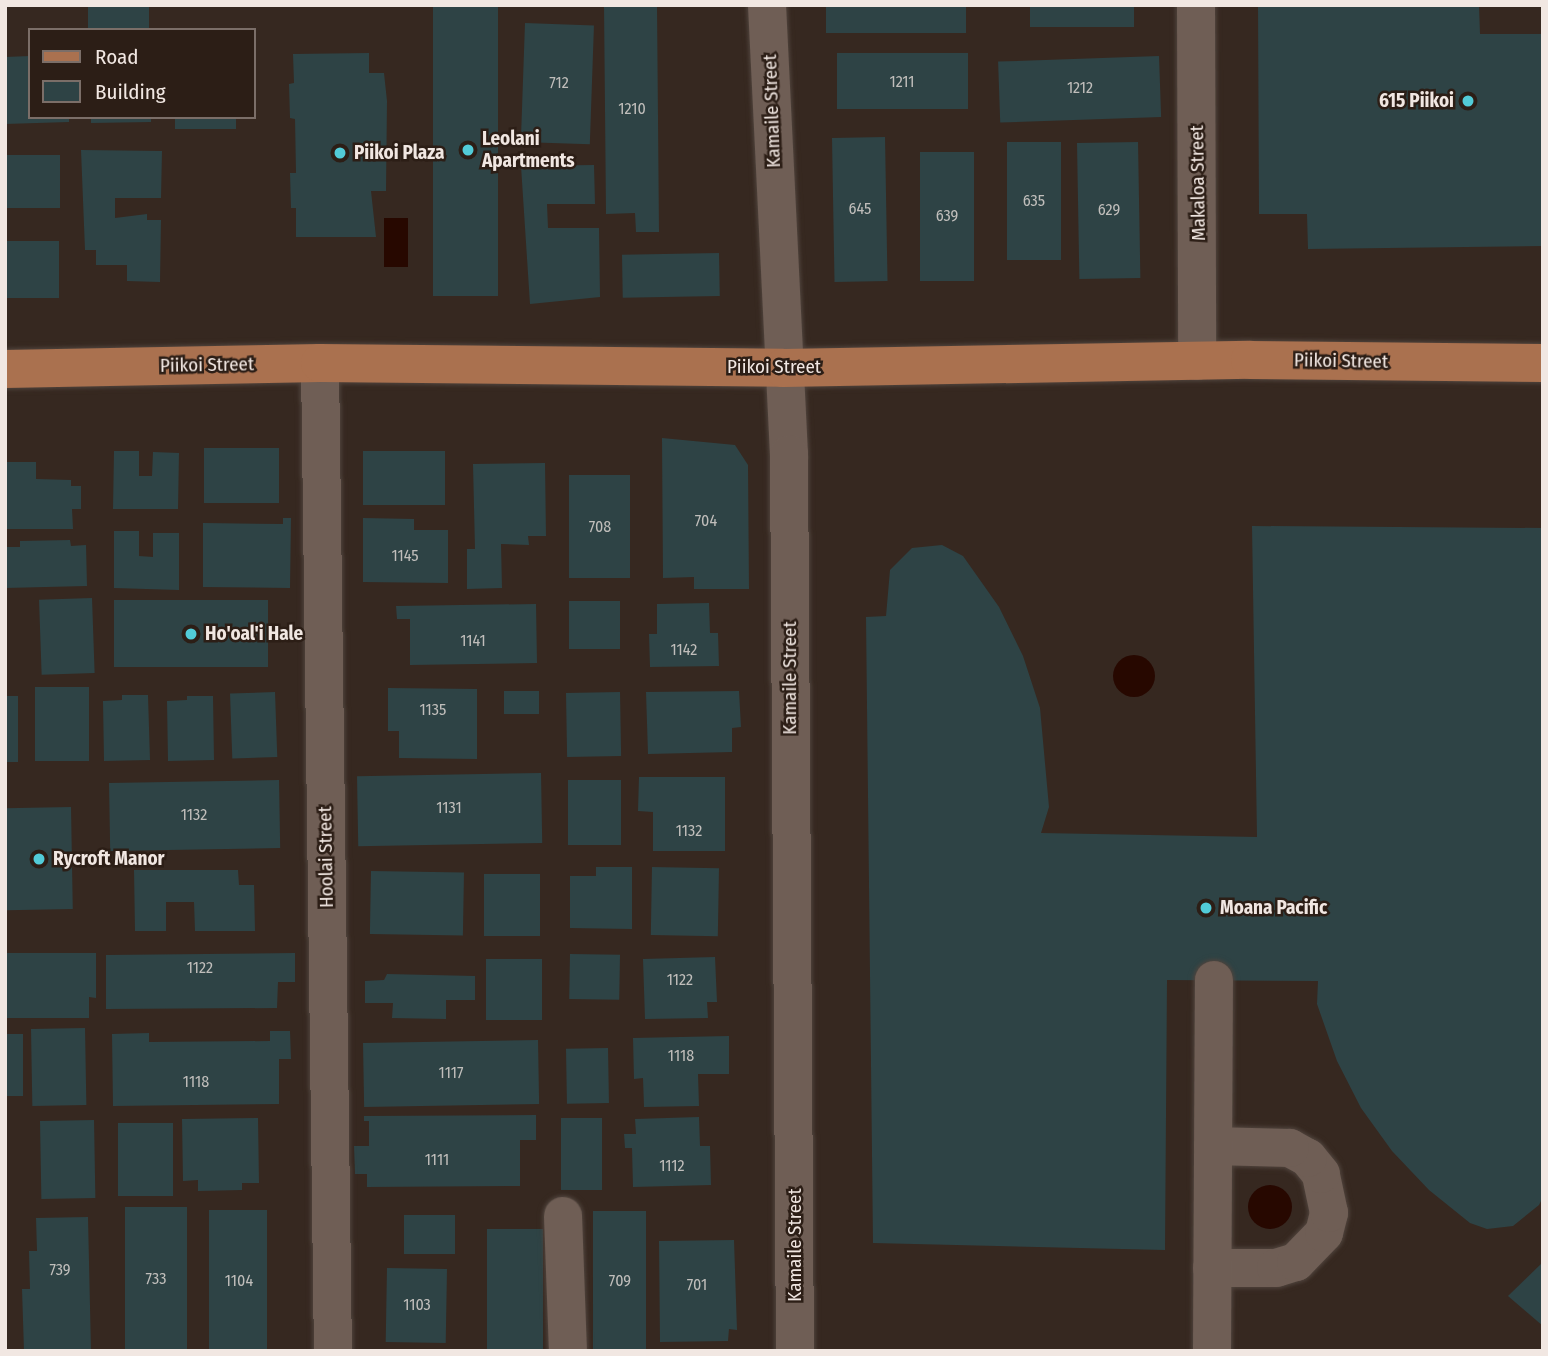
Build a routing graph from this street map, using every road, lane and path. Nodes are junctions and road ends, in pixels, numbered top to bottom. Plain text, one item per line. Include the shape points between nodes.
1 (767, 5) edge
2 (1196, 5) edge
3 (1198, 361) junction
4 (320, 363) junction
5 (1543, 363) edge
6 (783, 368) junction
7 (5, 369) edge
8 (1214, 980) dead end
9 (1213, 1146) junction
10 (563, 1216) dead end
11 (1212, 1268) junction
12 (333, 1351) edge
13 (568, 1351) edge
14 (796, 1351) edge
15 (1212, 1351) edge

1 - 6 street, Kamaile Street
2 - 3 street, Makaloa Street
3 - 5 main road, Piikoi Street
3 - 6 main road, Piikoi Street
4 - 6 main road, Piikoi Street
4 - 7 main road, Piikoi Street
4 - 12 street, Hoolai Street
6 - 14 street, Kamaile Street via 789,468
8 - 9 street
9 - 11 street
9 - 11 street via 1290,1148 1308,1158 1321,1174 1329,1213 1324,1233 1296,1262 1276,1268
10 - 13 street
11 - 15 street

